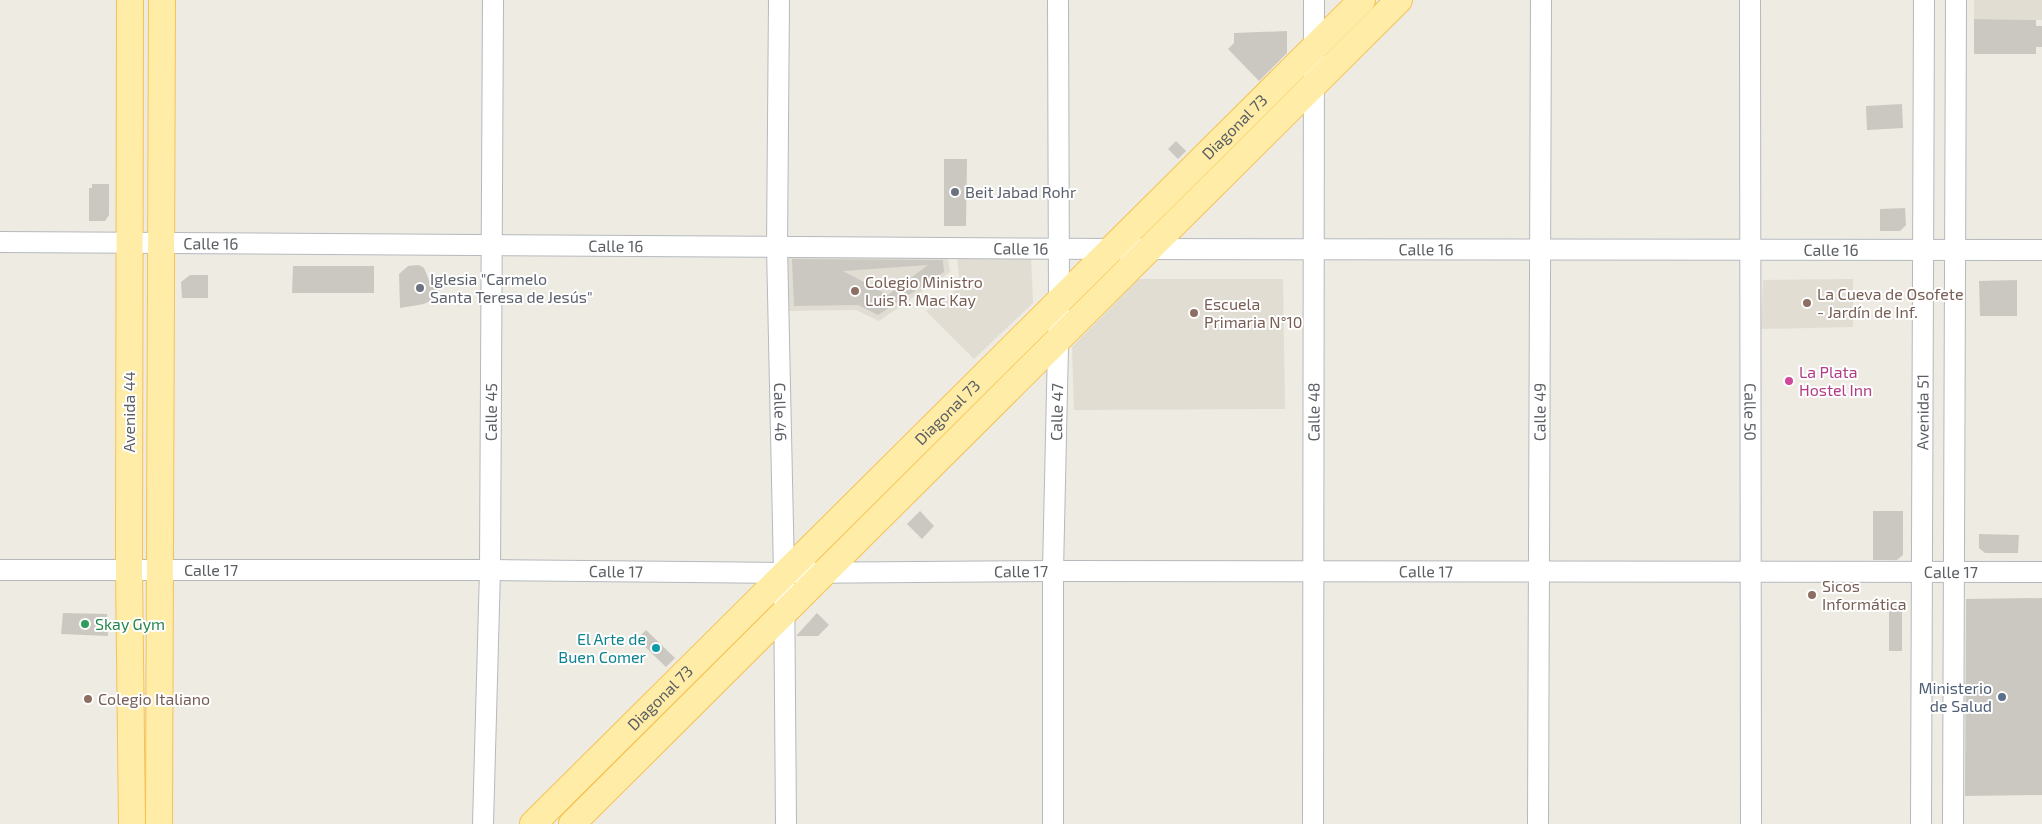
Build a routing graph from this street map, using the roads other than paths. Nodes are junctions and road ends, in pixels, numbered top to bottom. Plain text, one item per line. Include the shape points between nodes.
1 (130, 0) edge
2 (162, 0) edge
3 (493, 0) edge
4 (779, 0) edge
5 (1058, 0) edge
6 (1314, 0) edge
7 (1362, 0) edge
8 (1399, 0) edge
9 (1541, 0) edge
10 (1750, 0) edge
11 (1924, 0) edge
12 (1956, 0) edge
13 (1312, 49) junction
14 (1312, 86) junction
15 (0, 242) edge
16 (130, 242) junction
17 (161, 242) junction
18 (492, 244) junction
19 (777, 246) junction
20 (1150, 248) junction
21 (1058, 249) junction
22 (1111, 249) junction
23 (1315, 250) junction
24 (1750, 250) junction
25 (1923, 250) junction
26 (1955, 250) junction
27 (2042, 250) edge
28 (1540, 251) junction
29 (1059, 301) junction
30 (1058, 339) junction
31 (0, 570) edge
32 (129, 570) junction
33 (160, 570) junction
34 (490, 570) junction
35 (1053, 571) junction
36 (1314, 571) junction
37 (826, 572) junction
38 (1539, 572) junction
39 (1750, 572) junction
40 (1922, 572) junction
41 (1954, 572) junction
42 (2042, 572) edge
43 (784, 573) junction
44 (785, 613) junction
45 (132, 824) edge
46 (160, 824) edge
47 (483, 824) edge
48 (533, 824) edge
49 (572, 824) edge
50 (786, 824) edge
51 (1053, 824) edge
52 (1313, 824) edge
53 (1538, 824) edge
54 (1750, 824) edge
55 (1921, 824) edge
56 (1953, 824) edge

1 - 16 main road, Avenida 44
2 - 17 main road, Avenida 44
3 - 18 street, Calle 45
4 - 19 street, Calle 46
5 - 21 street, Calle 47
6 - 13 street, Calle 48
7 - 13 main road, Diagonal 73
8 - 14 main road, Diagonal 73
9 - 28 street, Calle 49
10 - 24 street, Calle 50
11 - 25 street, Avenida 51
12 - 26 street, Avenida 51
13 - 14 street, Calle 48
13 - 22 main road, Diagonal 73
14 - 20 main road, Diagonal 73
14 - 23 street, Calle 48
15 - 16 street, Calle 16
16 - 17 street, Calle 16
16 - 32 main road, Avenida 44
17 - 18 street, Calle 16
17 - 33 main road, Avenida 44
18 - 19 street, Calle 16
18 - 34 street, Calle 45
19 - 21 street, Calle 16
19 - 43 street, Calle 46
20 - 22 street, Calle 16
20 - 23 street, Calle 16
20 - 30 main road, Diagonal 73
21 - 22 street, Calle 16
21 - 29 street, Calle 47
22 - 29 main road, Diagonal 73
23 - 28 street, Calle 16
23 - 36 street, Calle 48
24 - 25 street, Calle 16
24 - 28 street, Calle 16
24 - 39 street, Calle 50
25 - 26 street, Calle 16
25 - 40 street, Avenida 51
26 - 27 street, Calle 16
26 - 41 street, Avenida 51
28 - 38 street, Calle 49
29 - 30 street, Calle 47
29 - 43 main road, Diagonal 73
30 - 35 street, Calle 47
30 - 37 main road, Diagonal 73
31 - 32 street, Calle 17
32 - 33 street, Calle 17
32 - 45 main road, Avenida 44
33 - 34 street, Calle 17
33 - 46 main road, Avenida 44
34 - 43 street, Calle 17
34 - 47 street, Calle 45
35 - 36 street, Calle 17
35 - 37 street, Calle 17
35 - 51 street, Calle 47
36 - 38 street, Calle 17
36 - 52 street, Calle 48
37 - 43 street, Calle 17
37 - 44 main road, Diagonal 73
38 - 39 street, Calle 17
38 - 53 street, Calle 49
39 - 40 street, Calle 17
39 - 54 street, Calle 50
40 - 41 street, Calle 17
40 - 55 street, Avenida 51
41 - 42 street, Calle 17
41 - 56 street, Avenida 51
43 - 44 street, Calle 46
43 - 48 main road, Diagonal 73
44 - 49 main road, Diagonal 73
44 - 50 street, Calle 46

